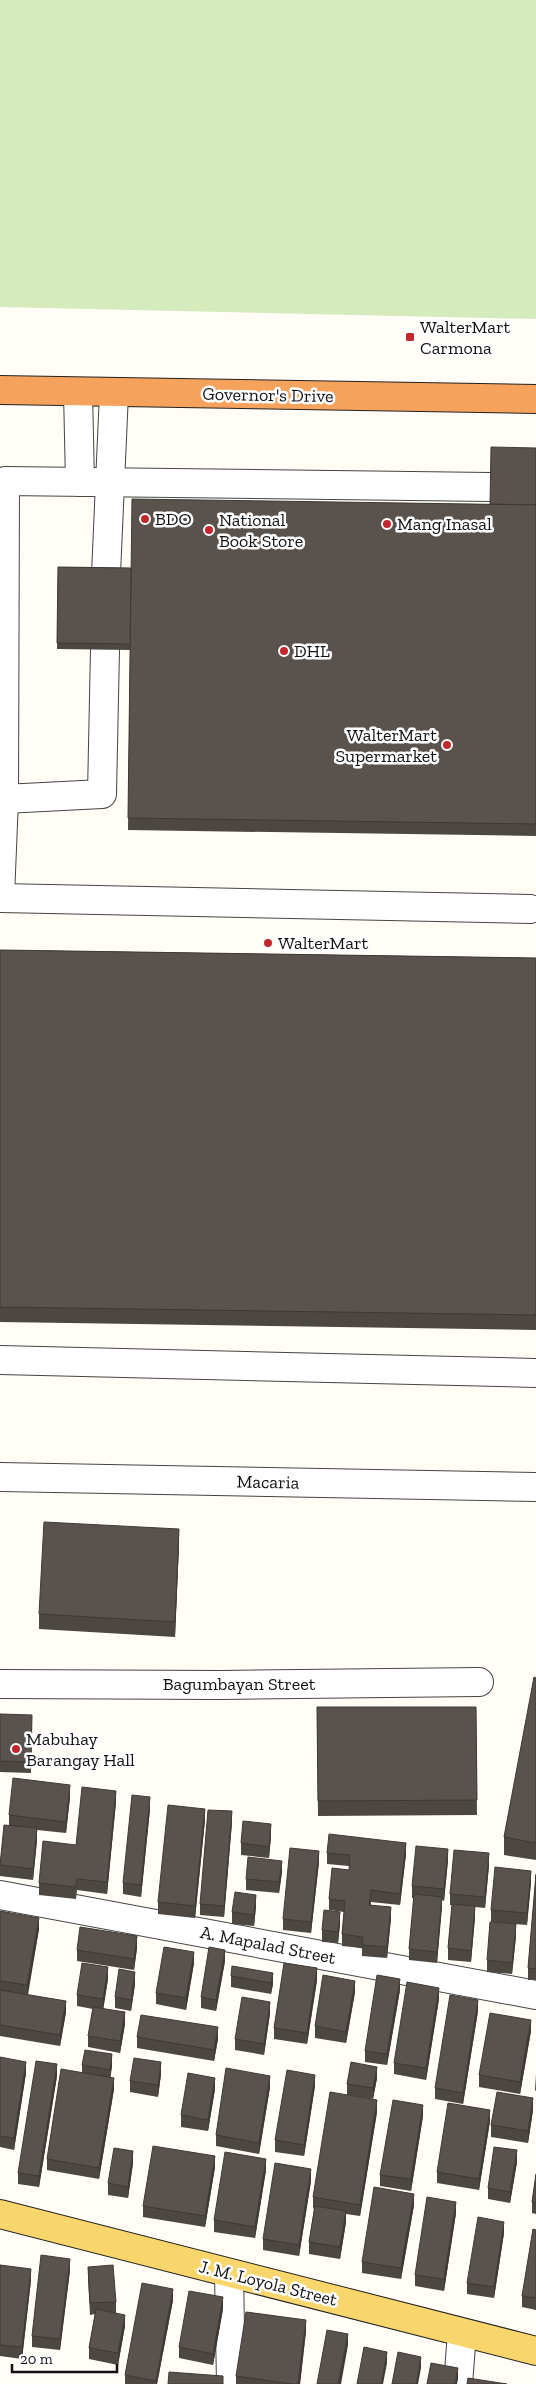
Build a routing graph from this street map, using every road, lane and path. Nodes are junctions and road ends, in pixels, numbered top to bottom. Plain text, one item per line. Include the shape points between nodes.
1 (0, 390) edge
2 (78, 392) junction
3 (114, 393) junction
4 (536, 399) edge
5 (80, 482) junction
6 (110, 483) junction
7 (490, 487) edge
8 (106, 574) edge
9 (105, 649) edge
10 (4, 799) junction
11 (0, 898) edge
12 (530, 909) dead end
13 (0, 1360) edge
14 (536, 1373) edge
15 (0, 1477) edge
16 (536, 1487) edge
17 (479, 1682) dead end
18 (0, 1684) edge
19 (0, 1895) edge
20 (536, 1995) edge
21 (0, 2214) edge
22 (229, 2273) junction
23 (462, 2333) junction
24 (536, 2351) edge
25 (230, 2384) edge
26 (458, 2384) edge

1 - 2 highway, Governor's Drive
2 - 3 highway, Governor's Drive
2 - 5 street
3 - 4 highway, Governor's Drive
3 - 6 street
5 - 6 street
5 - 10 street via 5,481
6 - 7 street
6 - 8 street
9 - 10 street via 102,794
10 - 11 street
11 - 12 street
13 - 14 street
15 - 16 street, Macaria
17 - 18 street, Bagumbayan Street
19 - 20 street, A. Mapalad Street
21 - 22 main road, J. M. Loyola Street
22 - 23 main road, J. M. Loyola Street
22 - 25 street
23 - 24 main road, J. M. Loyola Street
23 - 26 street

